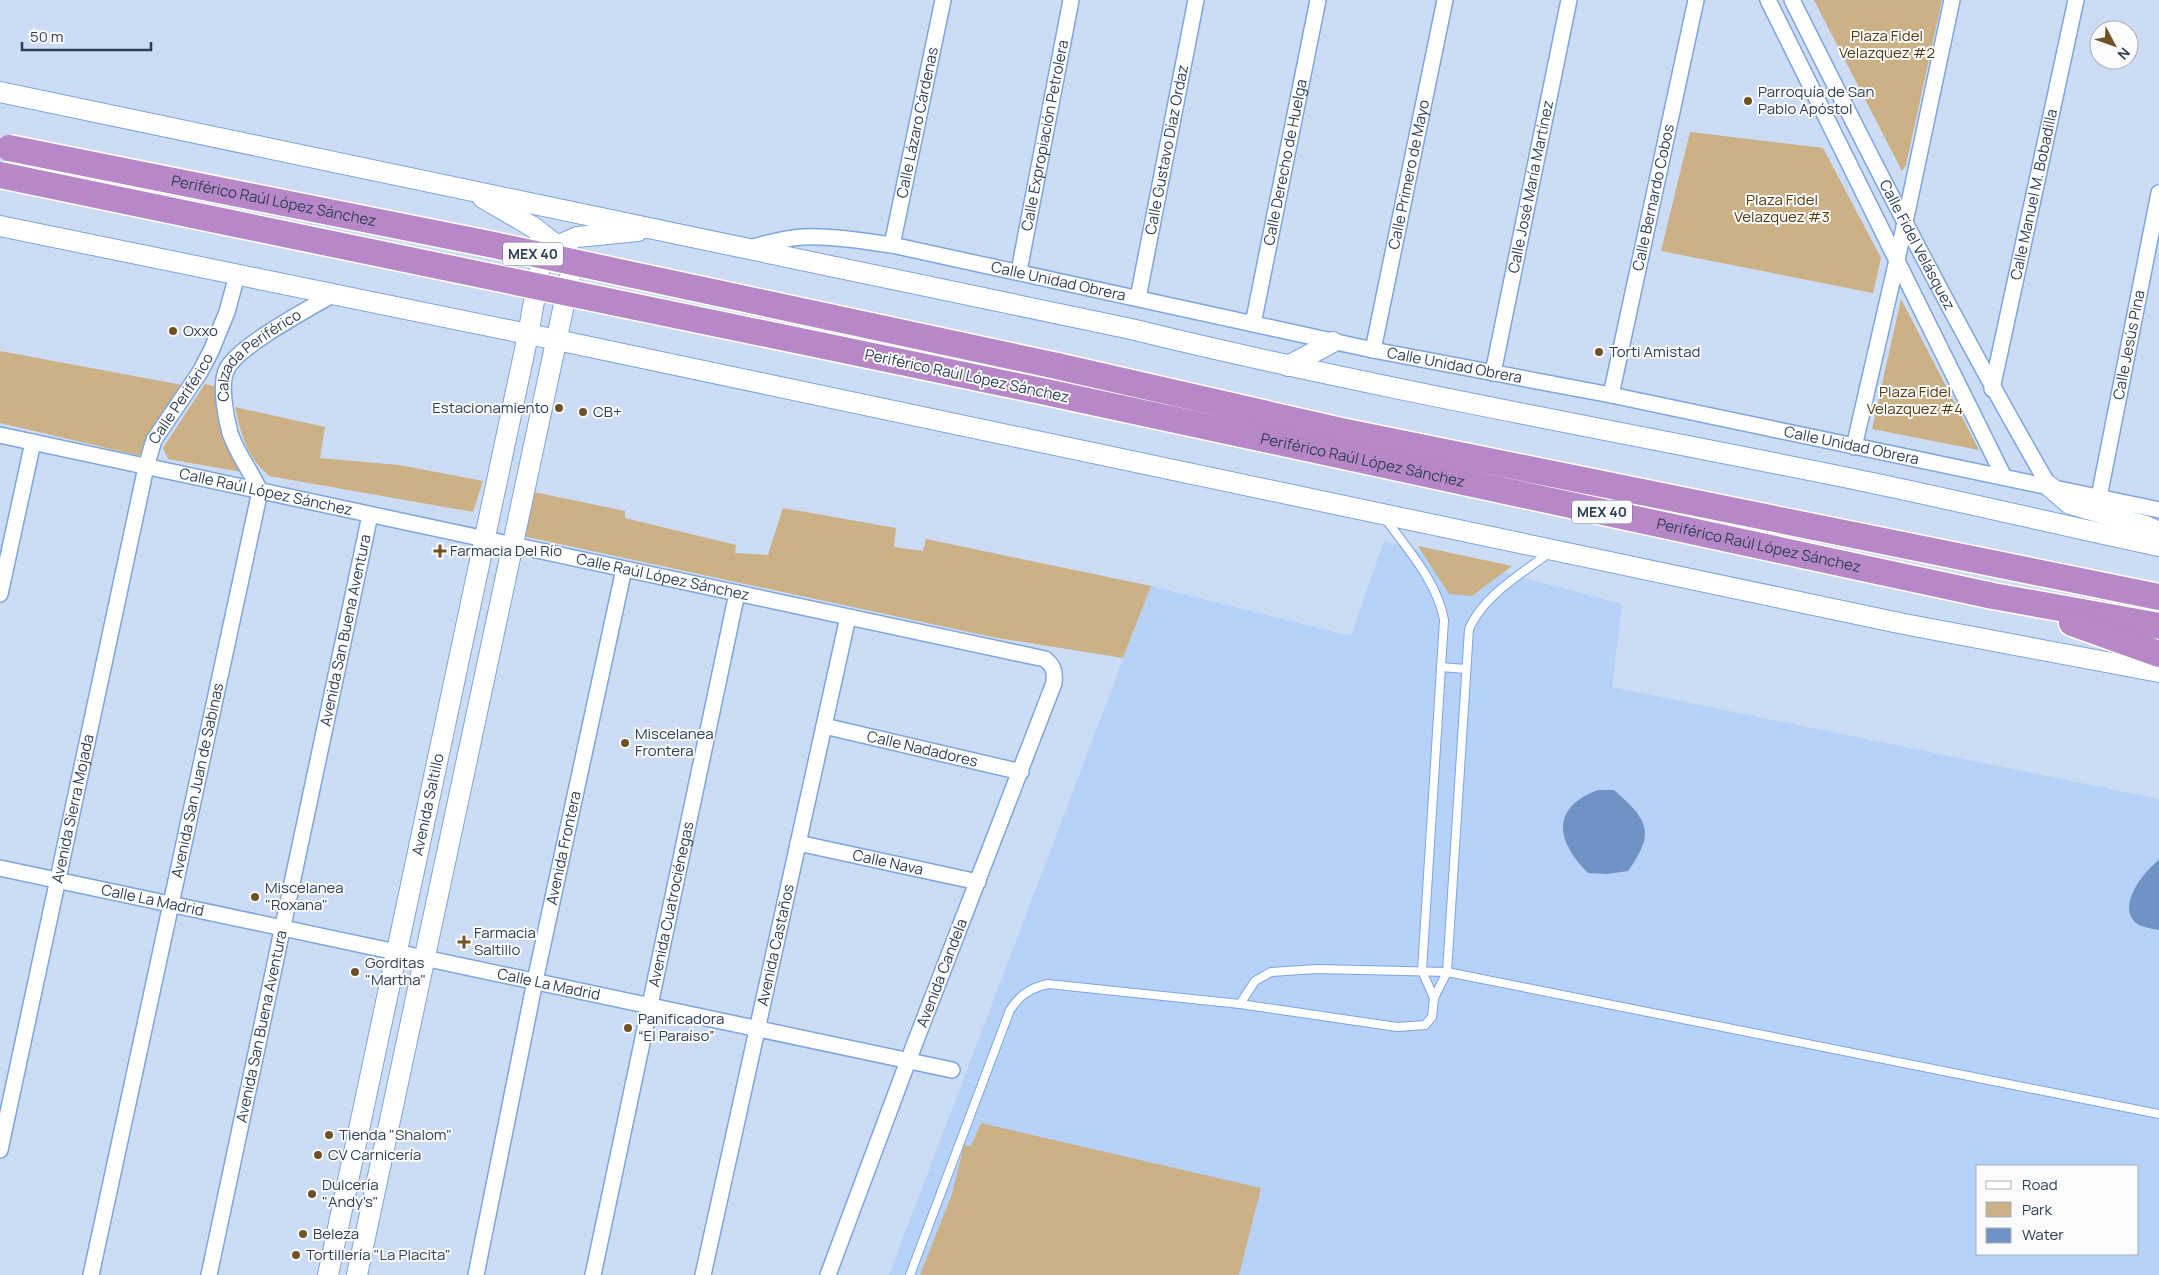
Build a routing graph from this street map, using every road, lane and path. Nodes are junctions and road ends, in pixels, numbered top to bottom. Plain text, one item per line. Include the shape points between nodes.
1 (943, 0) edge
2 (1071, 0) edge
3 (1196, 0) edge
4 (1318, 0) edge
5 (1445, 0) edge
6 (1569, 0) edge
7 (1696, 0) edge
8 (1768, 0) edge
9 (1792, 0) edge
10 (1952, 0) edge
11 (2076, 0) edge
12 (0, 92) edge
13 (4, 147) edge
14 (0, 175) edge
15 (468, 190) junction
16 (2159, 193) edge
17 (1904, 224) junction
18 (0, 226) edge
19 (657, 229) junction
20 (892, 245) junction
21 (557, 246) junction
22 (748, 249) junction
23 (1897, 260) junction
24 (1019, 271) junction
25 (237, 275) junction
26 (334, 294) junction
27 (1138, 298) junction
28 (1253, 324) junction
29 (528, 334) junction
30 (558, 340) junction
31 (1333, 342) junction
32 (1373, 350) junction
33 (1288, 366) junction
34 (1493, 373) junction
35 (1992, 389) junction
36 (1611, 395) junction
37 (0, 435) edge
38 (33, 442) junction
39 (1854, 447) junction
40 (146, 467) junction
41 (2004, 477) junction
42 (2049, 486) junction
43 (260, 491) junction
44 (2098, 497) junction
45 (2159, 510) edge
46 (1381, 513) junction
47 (370, 515) junction
48 (2159, 532) edge
49 (484, 539) junction
50 (512, 545) junction
51 (2159, 546) edge
52 (1553, 550) junction
53 (624, 569) junction
54 (737, 593) junction
55 (0, 594) edge
56 (2152, 594) edge
57 (1993, 596) junction
58 (848, 617) junction
59 (2159, 626) edge
60 (2159, 654) edge
61 (1441, 667) junction
62 (1465, 669) junction
63 (1055, 670) joint
64 (2159, 672) edge
65 (824, 726) junction
66 (1021, 772) junction
67 (798, 843) junction
68 (0, 868) edge
69 (58, 880) junction
70 (978, 882) junction
71 (171, 904) junction
72 (283, 928) junction
73 (396, 952) junction
74 (425, 958) junction
75 (1422, 971) junction
76 (1447, 972) junction
77 (535, 981) junction
78 (1434, 998) junction
79 (1240, 1004) junction
80 (650, 1006) junction
81 (757, 1029) junction
82 (908, 1060) junction
83 (952, 1070) dead end
84 (2159, 1114) edge
85 (0, 1150) edge
86 (90, 1275) edge
87 (209, 1275) edge
88 (328, 1275) edge
89 (357, 1275) edge
90 (476, 1275) edge
91 (593, 1275) edge
92 (703, 1275) edge
93 (828, 1275) edge
94 (910, 1275) edge

1 - 20 street, Calle Lázaro Cárdenas
2 - 24 street, Calle Expropiación Petrolera
3 - 27 street, Calle Gustavo Díaz Ordaz
4 - 28 street, Calle Derecho de Huelga
5 - 32 street, Calle Primero de Mayo
6 - 34 street, Calle José María Martínez
7 - 36 street, Calle Bernardo Cobos
8 - 23 street, Calle Fidel Velásquez
9 - 17 street, Calle Fidel Velásquez
10 - 17 street
11 - 35 street, Calle Manuel M. Bobadilla
12 - 15 main road
13 - 56 highway, Periférico Raúl López Sánchez / MEX 40, bridge via 489,244 1341,430
14 - 57 highway, Periférico Raúl López Sánchez / MEX 40, bridge via 1046,392
15 - 19 main road
15 - 21 main road via 532,227
16 - 44 street, Calle Jesús Pina
17 - 23 street
17 - 35 street, Calle Fidel Velásquez
18 - 25 main road
19 - 21 main road via 577,237
19 - 22 main road
20 - 22 street, Calle Unidad Obrera via 835,238 803,238
20 - 24 street, Calle Unidad Obrera
21 - 29 main road via 541,262
21 - 30 main road via 565,252 572,267
22 - 33 main road via 1132,329
23 - 39 street
23 - 41 street, Calle Fidel Velásquez
24 - 27 street, Calle Unidad Obrera
25 - 26 main road
25 - 40 street, Calle Periférico via 212,351 154,440
26 - 29 main road
26 - 43 street, Calzada Periférico via 258,341 233,360 226,370 224,395 230,433
27 - 28 street, Calle Unidad Obrera
28 - 31 street, Calle Unidad Obrera
29 - 30 main road
29 - 49 main road, Avenida Saltillo
30 - 46 main road
30 - 50 main road, Avenida Saltillo
31 - 32 street, Calle Unidad Obrera
31 - 33 main road
32 - 34 street, Calle Unidad Obrera
33 - 51 main road via 1830,474
34 - 36 street, Calle Unidad Obrera
35 - 42 street, Calle Fidel Velásquez
36 - 39 street, Calle Unidad Obrera
37 - 38 street, Calle Raúl López Sánchez
38 - 40 street, Calle Raúl López Sánchez
38 - 55 street
39 - 41 street, Calle Unidad Obrera
40 - 43 street, Calle Raúl López Sánchez
40 - 69 street, Avenida Sierra Mojada
41 - 42 street, Calle Unidad Obrera
42 - 44 street, Calle Unidad Obrera
42 - 48 main road via 2070,504
43 - 47 street, Calle Raúl López Sánchez
43 - 71 street, Avenida San Juan de Sabinas
44 - 45 street, Calle Unidad Obrera
46 - 52 main road
46 - 61 lane via 1438,595 1444,620
47 - 49 street, Calle Raúl López Sánchez
47 - 72 street, Avenida San Buena Aventura
49 - 50 street, Calle Raúl López Sánchez
49 - 73 main road, Avenida Saltillo
50 - 53 street, Calle Raúl López Sánchez
50 - 74 main road, Avenida Saltillo
52 - 62 lane via 1507,585 1473,620 1467,638
52 - 64 main road via 1904,624
53 - 54 street, Calle Raúl López Sánchez
53 - 77 street, Avenida Frontera
54 - 58 street, Calle Raúl López Sánchez
54 - 80 street, Avenida Cuatrociénegas
57 - 59 highway, Periférico Raúl López Sánchez / MEX 40
57 - 60 highway
58 - 63 street, Calle Raúl López Sánchez via 1045,659
58 - 65 street, Avenida Castaños
61 - 62 lane
61 - 75 lane
62 - 76 lane
63 - 66 street, Avenida Candela via 1054,683
65 - 66 street, Calle Nadadores
65 - 67 street, Avenida Castaños
66 - 70 street, Avenida Candela
67 - 70 street, Calle Nava
67 - 81 street, Avenida Castaños
68 - 69 street, Calle La Madrid
69 - 71 street, Calle La Madrid
69 - 85 street, Avenida Sierra Mojada
70 - 82 street, Avenida Candela
71 - 72 street, Calle La Madrid
71 - 86 street, Avenida San Juan de Sabinas
72 - 73 street, Calle La Madrid
72 - 87 street, Avenida San Buena Aventura
73 - 74 street, Calle La Madrid
73 - 88 main road, Avenida Saltillo
74 - 77 street, Calle La Madrid
74 - 89 main road, Avenida Saltillo
75 - 76 lane
75 - 78 lane
75 - 79 lane via 1317,969 1270,972 1255,981
76 - 78 lane
76 - 84 lane
77 - 80 street, Calle La Madrid
77 - 90 street, Avenida Frontera
78 - 79 lane via 1432,1017 1425,1025 1397,1028
79 - 94 lane via 1048,984 1023,995 1010,1010
80 - 81 street, Calle La Madrid
80 - 91 street, Avenida Cuatrociénegas
81 - 82 street, Calle La Madrid
81 - 92 street, Avenida Castaños
82 - 83 street, Calle La Madrid
82 - 93 street, Avenida Candela

